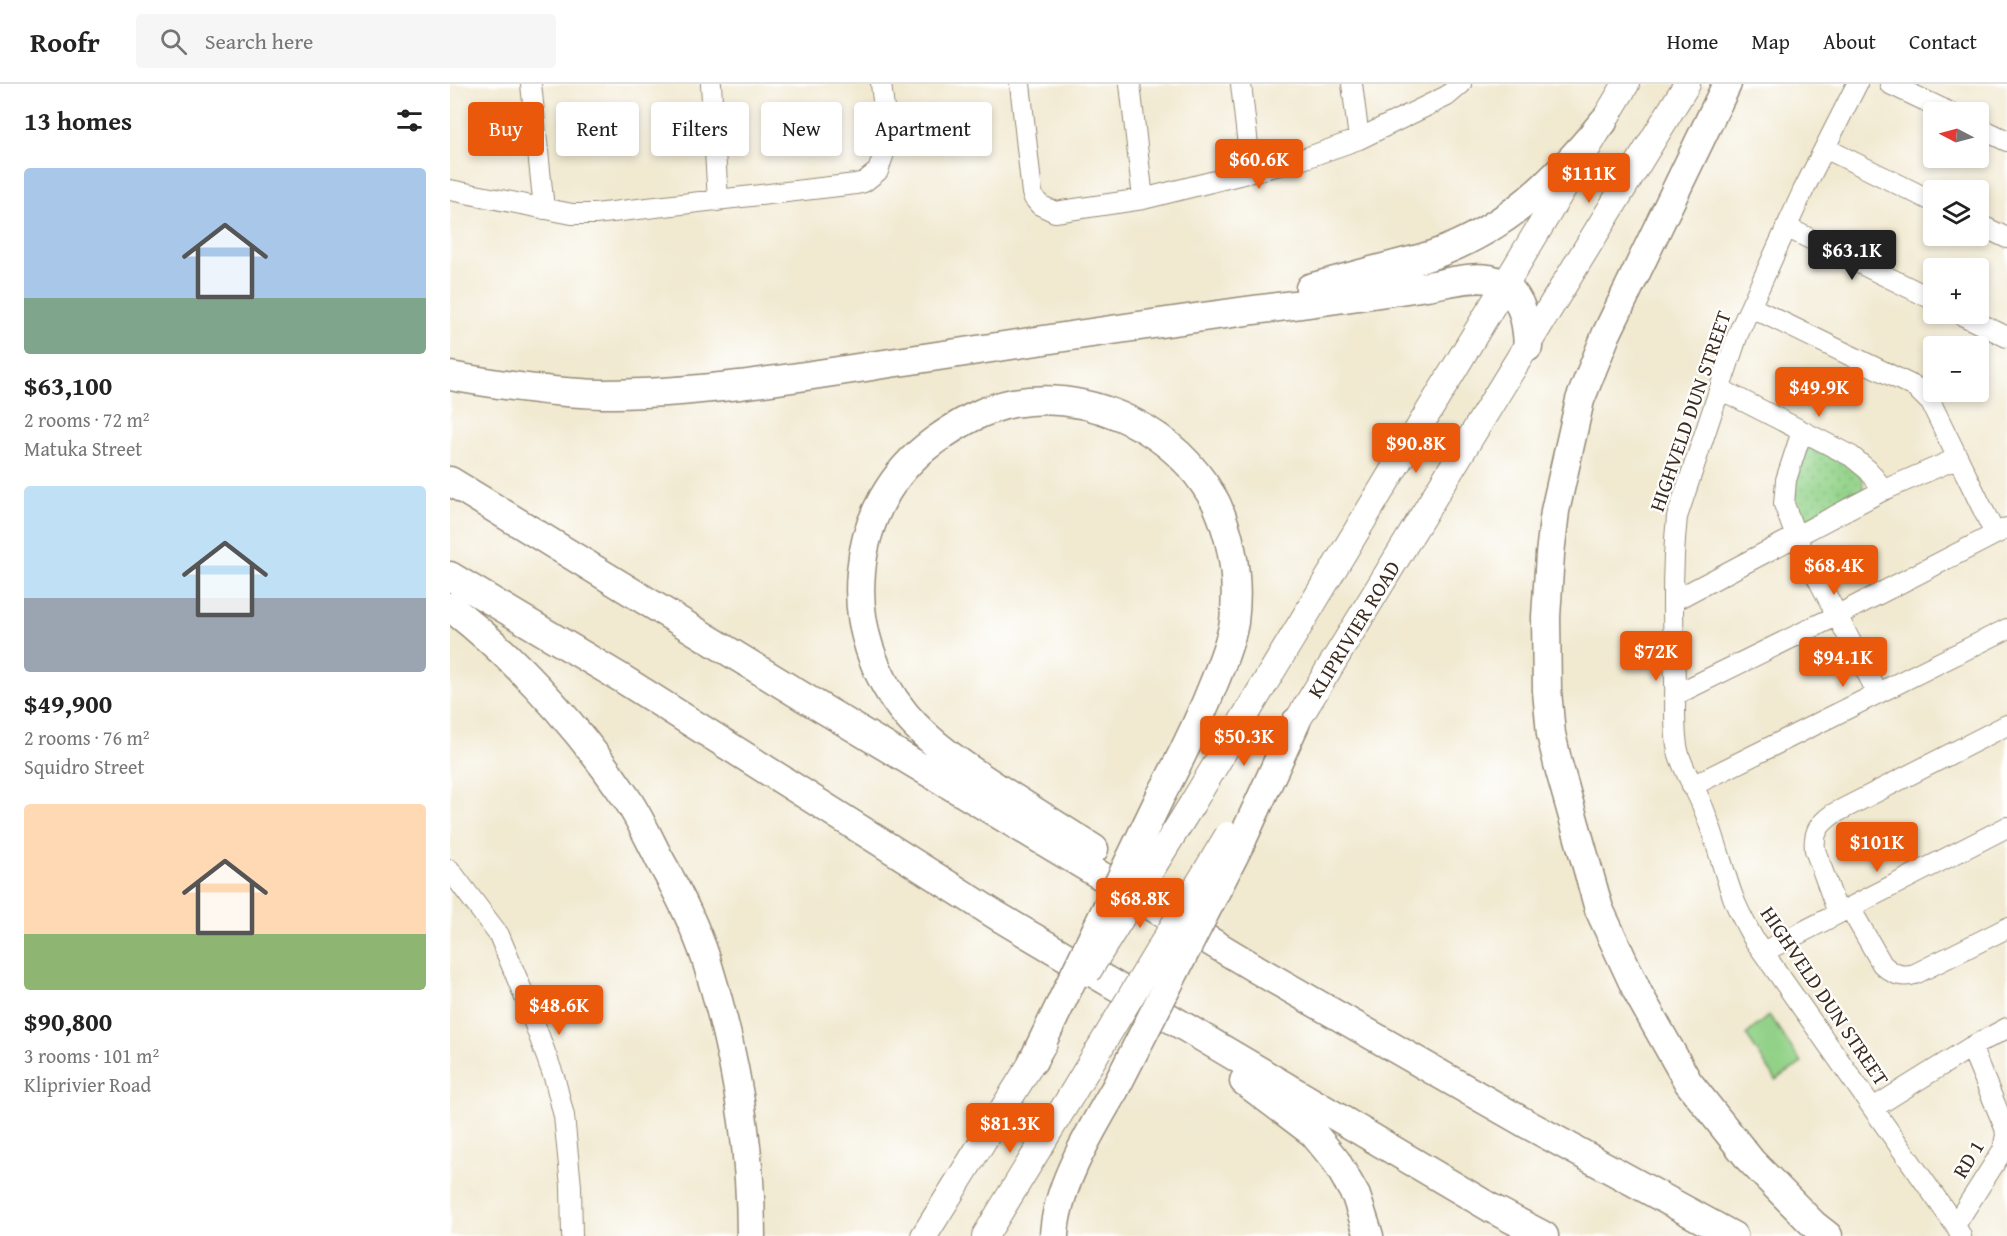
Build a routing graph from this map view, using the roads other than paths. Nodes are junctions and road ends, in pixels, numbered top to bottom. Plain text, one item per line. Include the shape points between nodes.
1 (531, 84) edge
2 (711, 84) edge
3 (881, 84) edge
4 (1020, 84) edge
5 (1130, 84) edge
6 (1241, 84) edge
7 (1352, 84) edge
8 (1461, 84) edge
9 (1626, 84) edge
10 (1687, 84) edge
11 (1727, 84) edge
12 (1857, 84) edge
13 (1890, 84) edge
14 (1928, 102) edge
15 (1603, 122) junction
16 (1989, 132) edge
17 (1359, 139) junction
18 (2007, 141) edge
19 (1825, 148) junction
20 (1251, 172) junction
21 (450, 190) edge
22 (1923, 197) edge
23 (1143, 199) junction
24 (718, 201) junction
25 (544, 209) junction
26 (1786, 227) junction
27 (1989, 229) edge
28 (2007, 238) edge
29 (1504, 285) junction
30 (1923, 295) edge
31 (1751, 307) junction
32 (1227, 313) junction
33 (1980, 324) edge
34 (2007, 337) edge
35 (1528, 347) junction
36 (450, 376) edge
37 (1720, 389) junction
38 (1802, 431) junction
39 (1958, 458) junction
40 (450, 481) edge
41 (1884, 490) junction
42 (2001, 531) edge
43 (1796, 537) junction
44 (450, 576) edge
45 (1673, 601) junction
46 (450, 607) edge
47 (1836, 616) junction
48 (2007, 629) edge
49 (1877, 692) junction
50 (1675, 695) junction
51 (1296, 722) joint
52 (2007, 725) edge
53 (1692, 786) junction
54 (2007, 827) edge
55 (1235, 837) junction
56 (450, 870) edge
57 (922, 870) junction
58 (1844, 911) junction
59 (2007, 928) edge
60 (1763, 952) junction
61 (1339, 1016) junction
62 (2007, 1028) edge
63 (1049, 1031) junction
64 (1971, 1047) junction
65 (1034, 1061) joint
66 (1872, 1108) junction
67 (1958, 1230) edge
68 (572, 1236) edge
69 (751, 1236) edge
70 (924, 1236) edge
71 (984, 1236) edge
72 (1054, 1236) edge
73 (1369, 1236) edge
74 (1544, 1236) edge
75 (1733, 1236) edge
76 (1828, 1236) edge

1 - 25 street
2 - 24 street
3 - 24 street via 888,141 878,171 864,182
4 - 23 street via 1032,193 1040,205 1055,212
5 - 23 street
6 - 20 street
7 - 17 street
8 - 17 street via 1447,96
9 - 15 main road
10 - 35 main road, KLIPRIVIER ROAD
11 - 76 highway via 1611,324 1581,400 1557,501 1550,554 1547,691 1558,764 1599,909 1638,993 1688,1082 1751,1161
12 - 19 street, HIGHVELD DUN STREET
13 - 14 street
15 - 29 main road
15 - 32 highway via 1545,188 1473,237 1432,255
16 - 18 street
17 - 20 street
19 - 22 street
19 - 26 street, HIGHVELD DUN STREET
20 - 23 street
21 - 25 street
24 - 25 street via 595,214
26 - 30 street
26 - 31 street, HIGHVELD DUN STREET
27 - 28 street
29 - 32 highway via 1491,280 1468,280
29 - 35 highway via 1524,312
29 - 63 main road, bridge via 1192,804
31 - 37 street, HIGHVELD DUN STREET
31 - 39 street via 1916,387 1931,403
32 - 36 highway via 690,390 565,392
33 - 34 street
35 - 51 main road, KLIPRIVIER ROAD
37 - 38 street
37 - 45 street, HIGHVELD DUN STREET via 1677,517
38 - 41 street via 1851,456
38 - 43 street via 1784,493
39 - 41 street
39 - 42 street
40 - 61 highway
41 - 43 street
42 - 47 street
43 - 45 street
43 - 47 street
44 - 57 highway via 621,678
45 - 50 street, HIGHVELD DUN STREET
46 - 69 highway via 519,667 578,733 627,798 675,887 705,957 727,1041 744,1128
47 - 49 street
47 - 50 street
48 - 49 street
49 - 53 street
50 - 53 street, HIGHVELD DUN STREET via 1679,754
51 - 55 highway
52 - 58 street via 1820,823 1815,850
53 - 60 street, HIGHVELD DUN STREET via 1702,804 1733,899
54 - 58 street
55 - 71 main road, bridge
55 - 72 highway, bridge via 1115,1089 1082,1147 1063,1196
56 - 68 street via 499,935 555,1080 564,1116
57 - 73 highway via 1020,946 1253,1086 1313,1133 1336,1161 1356,1196
57 - 74 highway
58 - 59 street via 1882,964 1889,971 1906,976
58 - 60 street
60 - 66 street, HIGHVELD DUN STREET
61 - 63 highway, bridge via 1247,943 1098,852 966,767 907,716 885,684 870,651 860,607 862,557 881,502 905,466 958,424 998,407 1024,402 1080,404 1104,411 1139,425 1177,451 1216,503 1231,542 1235,574 1233,624 1210,693 1184,751 1160,797
61 - 75 highway
62 - 64 street
63 - 65 highway
64 - 66 street
64 - 67 street, RD 1 via 2006,1135 2003,1150
65 - 70 main road
66 - 67 street, HIGHVELD DUN STREET

